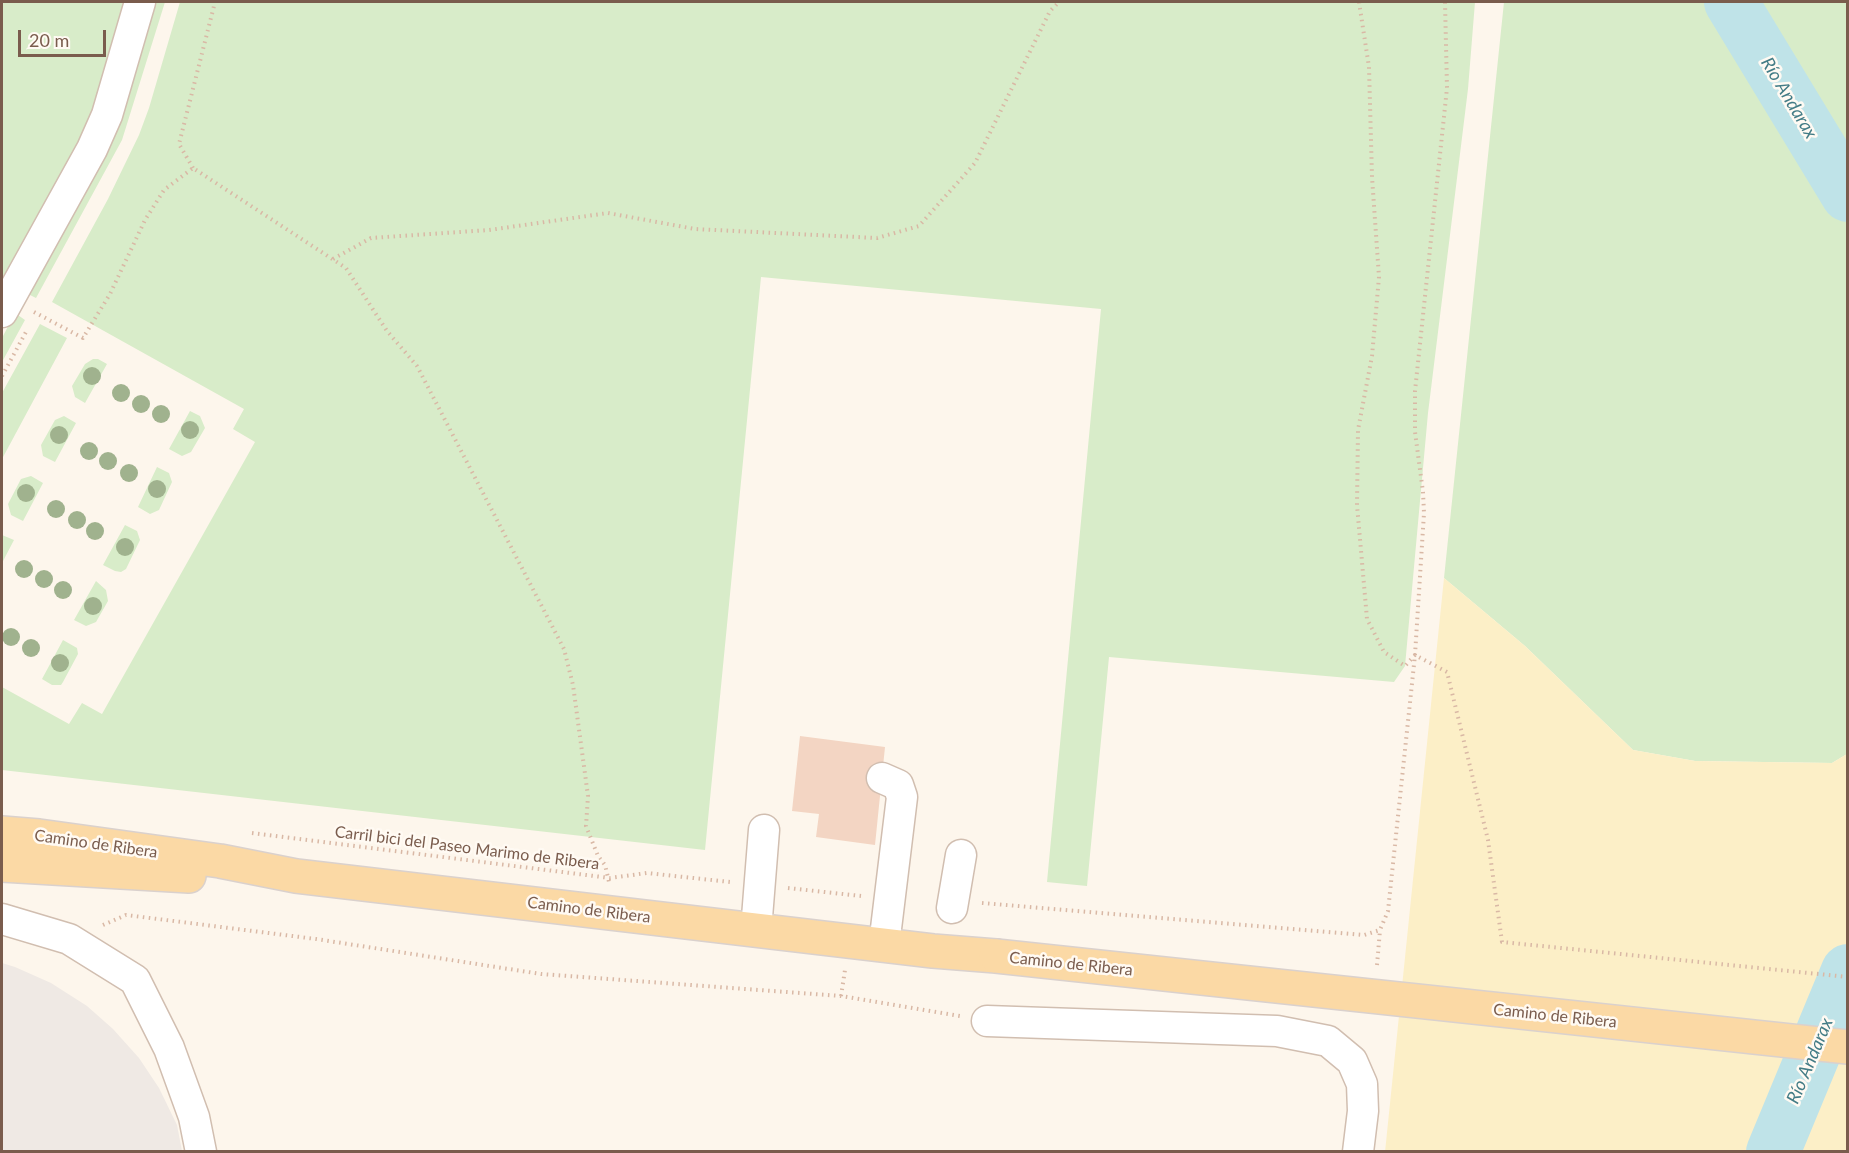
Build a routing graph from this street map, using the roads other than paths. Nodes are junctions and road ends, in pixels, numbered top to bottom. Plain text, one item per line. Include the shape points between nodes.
1 (140, 2) edge
2 (6, 305) edge
3 (882, 778) dead end
4 (764, 830) dead end
5 (2, 833) edge
6 (961, 855) dead end
7 (2, 865) edge
8 (296, 876) junction
9 (952, 908) road end
10 (2, 919) edge
11 (756, 930) junction
12 (884, 945) junction
13 (987, 1021) road end
14 (1848, 1047) edge
15 (201, 1152) edge
16 (1358, 1152) edge

1 - 2 street via 96,140
3 - 12 street via 898,785 902,796
4 - 11 street
5 - 8 main road, Camino de Ribera via 220,861
6 - 9 street
7 - 8 main road, Camino de Ribera via 219,878
8 - 11 main road, Camino de Ribera
10 - 15 street via 69,939 135,980 169,1048 194,1117
11 - 12 main road, Camino de Ribera
12 - 14 main road, Camino de Ribera, bridge
13 - 16 street via 1277,1031 1328,1041 1352,1061 1362,1084

